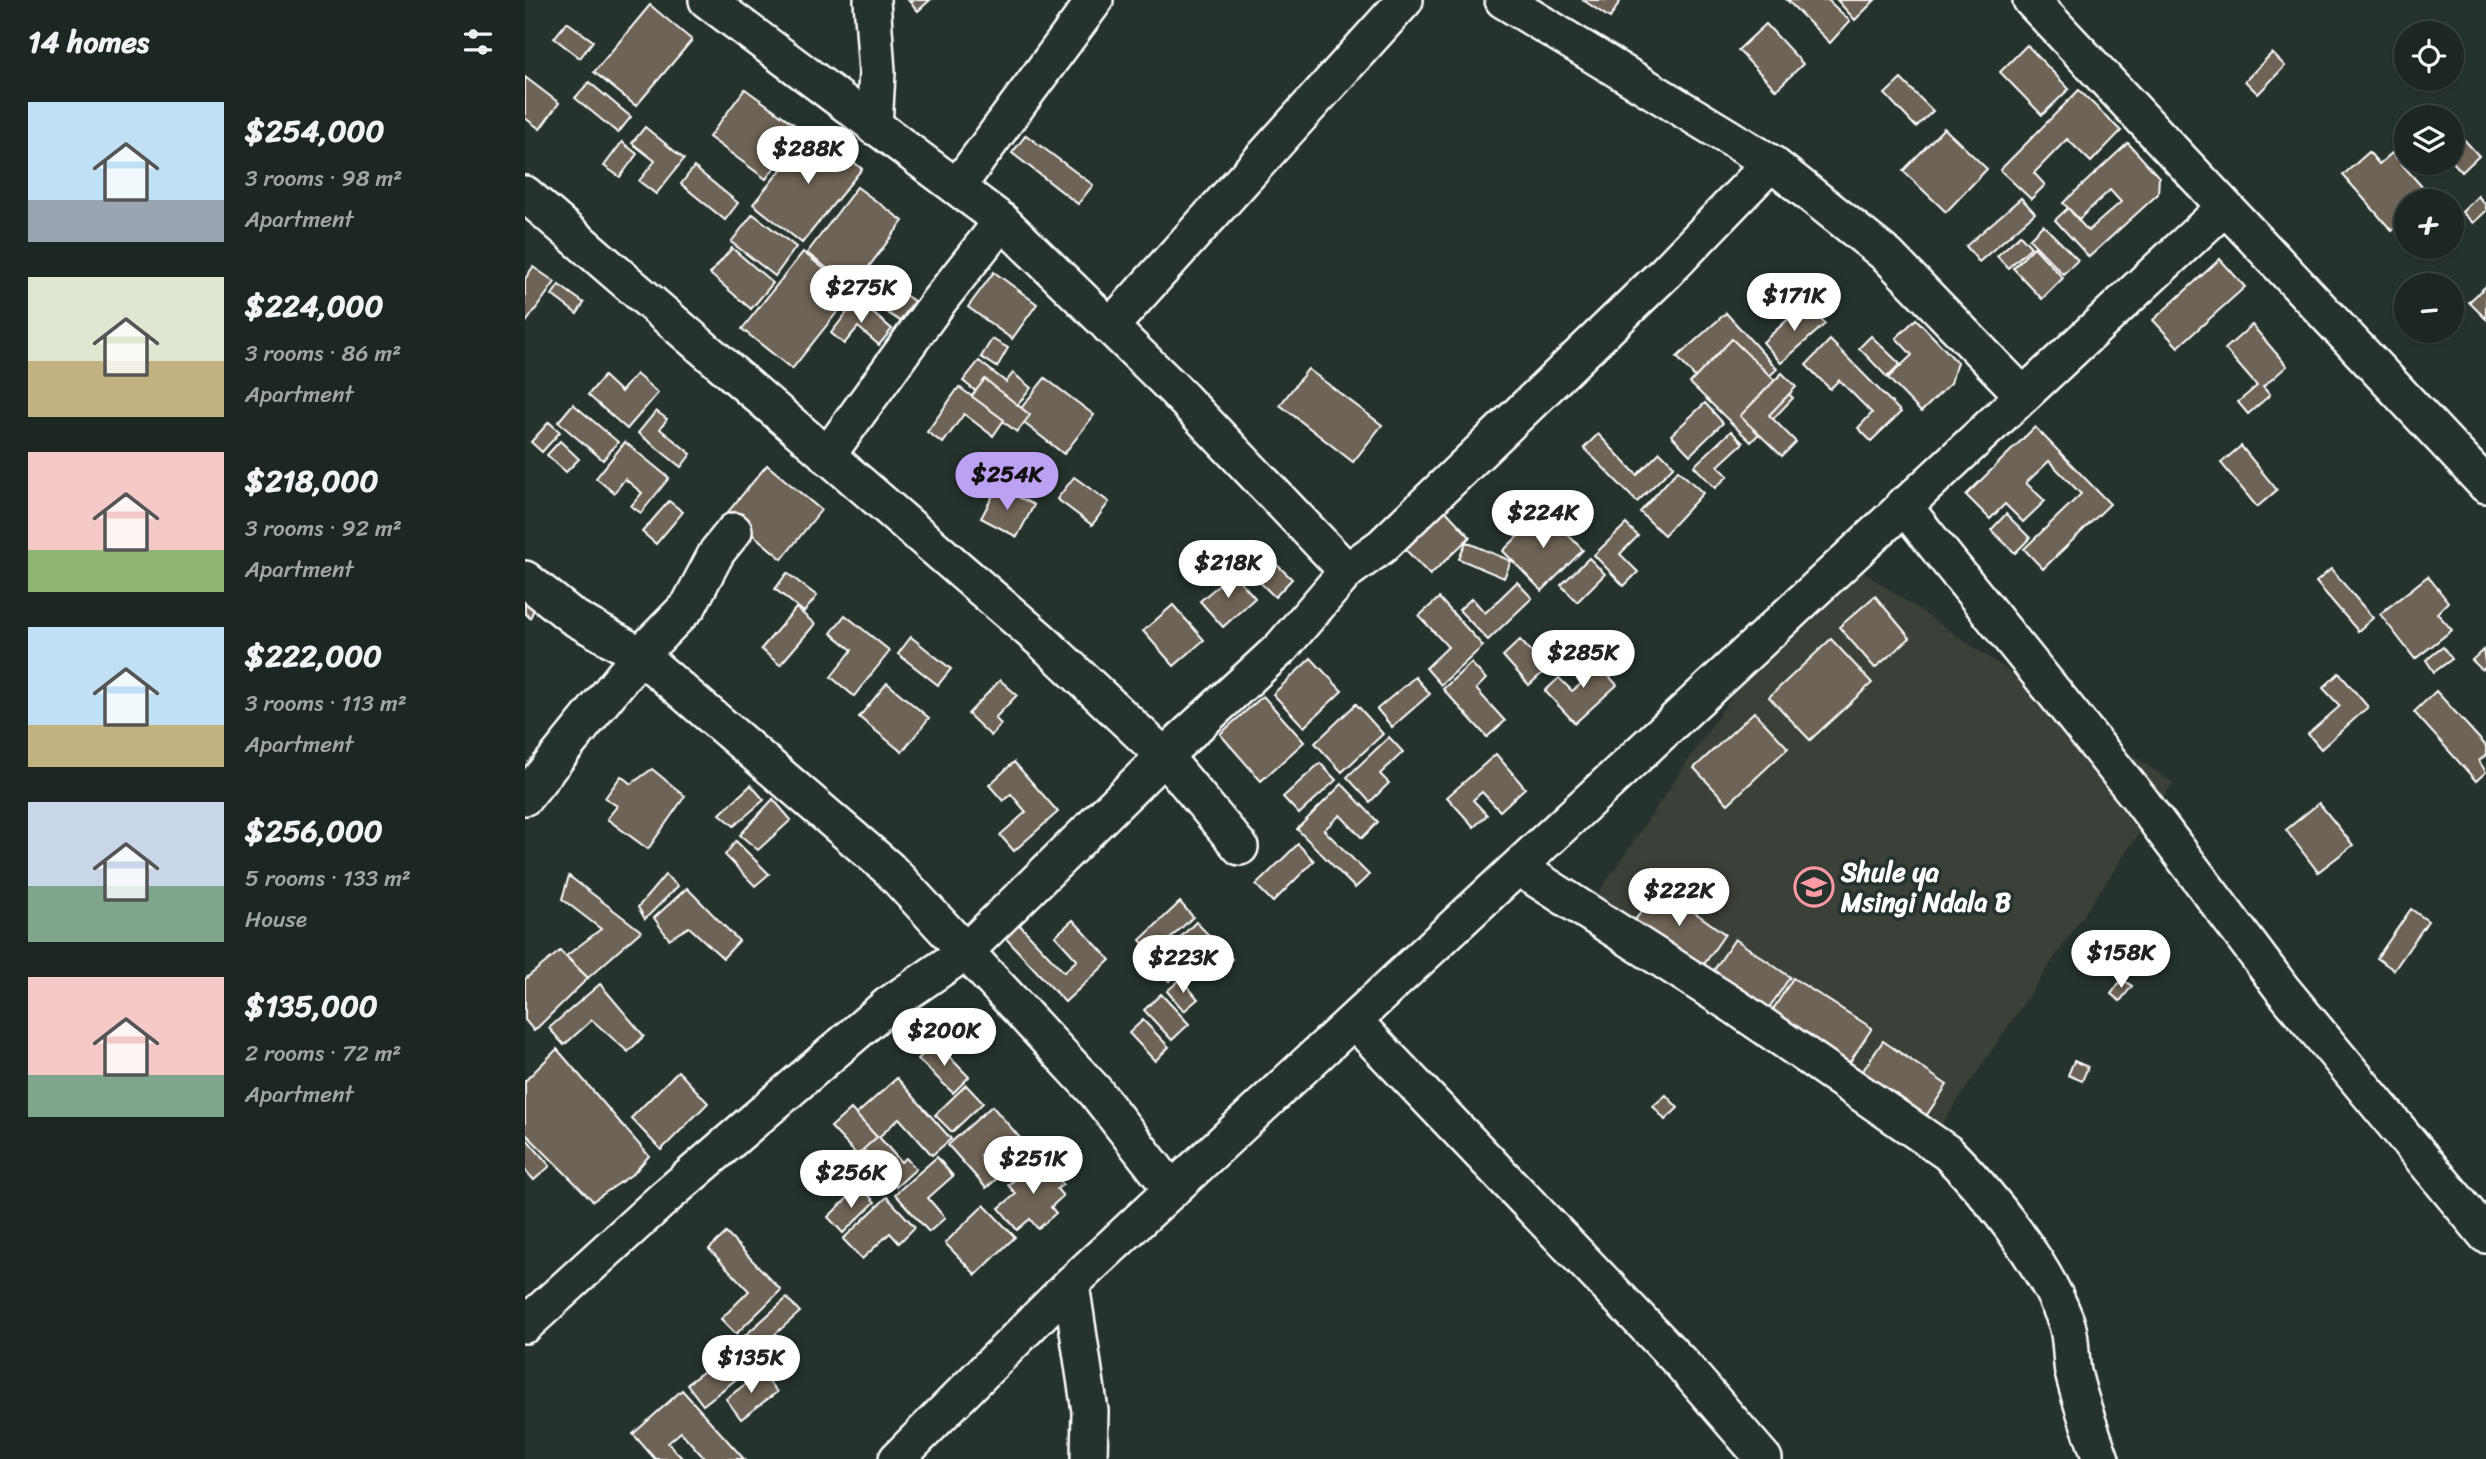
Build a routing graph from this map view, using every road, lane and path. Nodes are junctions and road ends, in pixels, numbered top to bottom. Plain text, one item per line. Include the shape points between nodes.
1 (707, 0) edge
2 (872, 0) edge
3 (1095, 0) edge
4 (1405, 0) edge
5 (1503, 0) edge
6 (2031, 0) edge
7 (874, 127) junction
8 (1770, 163) junction
9 (957, 187) junction
10 (525, 194) edge
11 (2224, 208) junction
12 (1003, 221) junction
13 (1110, 327) junction
14 (2023, 396) junction
15 (827, 456) junction
16 (2486, 485) edge
17 (1903, 505) junction
18 (734, 531) dead end
19 (1347, 571) junction
20 (525, 579) edge
21 (640, 656) junction
22 (1164, 756) junction
23 (525, 797) edge
24 (1240, 847) dead end
25 (1519, 868) junction
26 (964, 953) junction
27 (1355, 1022) junction
28 (1172, 1190) junction
29 (2486, 1236) edge
30 (1071, 1284) junction
31 (525, 1325) edge
32 (897, 1459) edge
33 (1089, 1459) edge
34 (1764, 1459) edge
35 (2101, 1459) edge

1 - 7 street
2 - 7 street via 877,72
3 - 9 street
4 - 13 street
5 - 8 street
6 - 11 street
7 - 9 street
8 - 14 street via 1888,256
8 - 19 street via 1666,272 1382,546
9 - 12 street
10 - 15 street
11 - 14 street
11 - 16 street
12 - 13 street
12 - 15 street
13 - 19 street
14 - 17 street
15 - 22 street via 1041,640
17 - 25 street
17 - 29 street via 2139,798 2283,990
18 - 21 street via 717,552 689,605
19 - 22 street via 1281,648
20 - 21 street via 573,617
21 - 23 street
21 - 26 street via 889,869
22 - 24 street
22 - 26 street
25 - 27 street
25 - 35 street via 1736,1007 1948,1153 1963,1168 2016,1234 2052,1289 2067,1322 2073,1371
26 - 28 street via 1095,1091
26 - 31 street via 867,1023
27 - 28 street
27 - 34 street via 1682,1364
28 - 30 street
30 - 32 street
30 - 33 street via 1090,1411

